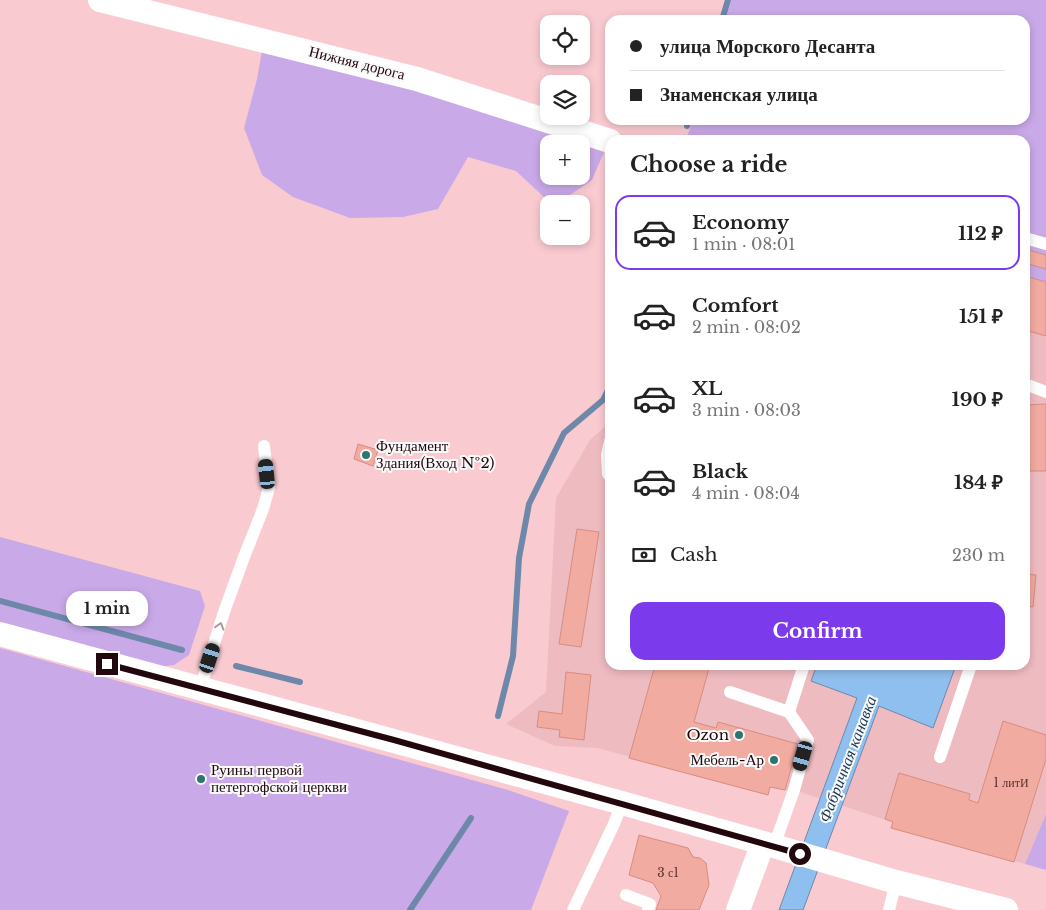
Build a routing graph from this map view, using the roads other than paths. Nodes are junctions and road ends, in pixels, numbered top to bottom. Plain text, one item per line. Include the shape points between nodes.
1 (100, 0) edge
2 (605, 139) edge
3 (1030, 239) edge
4 (1046, 244) edge
5 (1030, 386) edge
6 (1046, 392) edge
7 (264, 446) dead end
8 (0, 634) edge
9 (802, 670) edge
10 (969, 670) edge
11 (200, 689) junction
12 (730, 692) dead end
13 (789, 712) junction
14 (940, 758) dead end
15 (622, 803) junction
16 (774, 846) junction
17 (896, 882) junction
18 (626, 895) dead end
19 (573, 910) edge
20 (648, 910) edge
21 (738, 910) edge
22 (889, 910) edge
23 (1006, 910) edge

1 - 2 street, Нижняя дорога via 417,78
3 - 4 lane
5 - 6 lane
11 -> 7 lane via 269,488
8 - 11 street
9 - 13 lane
10 - 14 lane
11 - 15 street
12 - 13 lane
13 - 16 lane via 808,740
15 - 16 street
15 - 19 lane
16 - 17 street
16 - 21 street
17 - 22 lane
17 - 23 street
18 - 20 lane via 650,904

